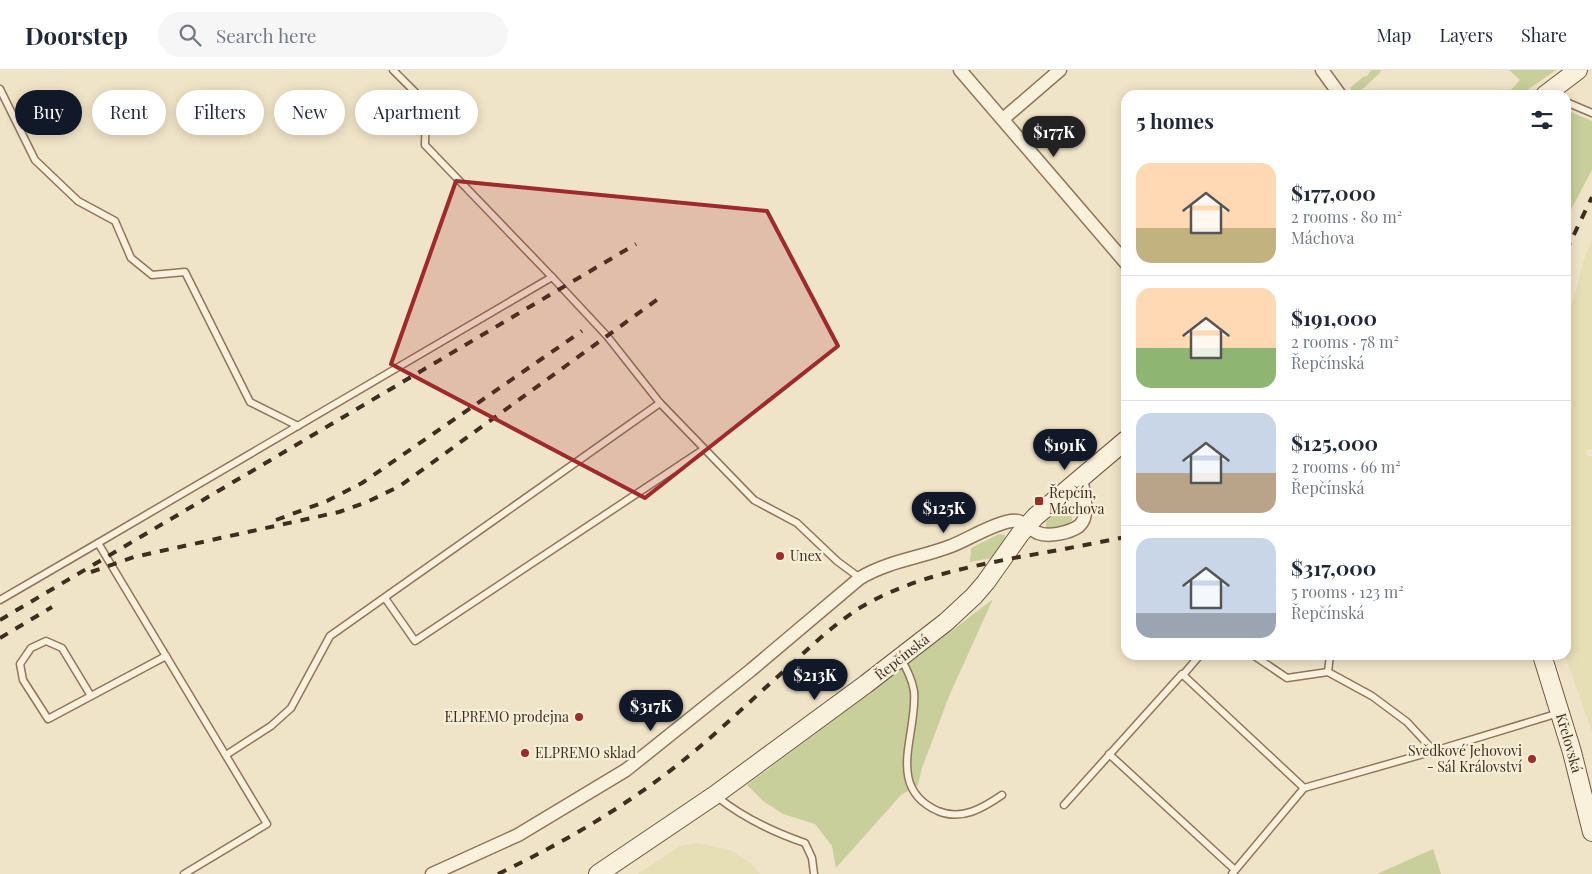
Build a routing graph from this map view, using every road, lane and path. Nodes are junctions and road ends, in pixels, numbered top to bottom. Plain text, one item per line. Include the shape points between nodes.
1 (393, 70) edge
2 (960, 70) edge
3 (1060, 70) edge
4 (1322, 70) edge
5 (1578, 70) edge
6 (0, 89) edge
7 (1336, 90) edge
8 (1553, 90) edge
9 (1571, 104) edge
10 (1592, 113) edge
11 (1002, 119) junction
12 (1121, 257) edge
13 (552, 277) junction
14 (660, 403) junction
15 (298, 426) junction
16 (1121, 444) edge
17 (704, 448) junction
18 (1081, 478) junction
19 (1028, 526) junction
20 (98, 543) junction
21 (860, 578) junction
22 (385, 598) junction
23 (0, 600) edge
24 (166, 656) junction
25 (901, 658) junction
26 (1196, 660) edge
27 (1260, 660) edge
28 (1329, 660) edge
29 (1544, 660) edge
30 (1328, 672) junction
31 (1183, 675) junction
32 (90, 696) junction
33 (1560, 712) junction
34 (1434, 751) junction
35 (1109, 754) junction
36 (226, 755) junction
37 (1304, 788) junction
38 (715, 795) junction
39 (1002, 796) dead end
40 (1064, 805) dead end
41 (1592, 832) edge
42 (1234, 872) edge
43 (184, 874) edge
44 (432, 874) edge
45 (598, 874) edge
46 (814, 874) edge

1 - 13 lane via 426,103 425,145
2 - 11 street
3 - 11 street
4 - 7 street
5 - 8 street
6 - 15 lane via 35,160 78,200 115,221 130,258 152,275 185,272 250,402
9 - 10 lane
11 - 12 street
13 - 14 lane via 607,336
13 - 15 lane
14 - 17 lane
14 - 22 lane
15 - 20 lane
16 - 18 street, Řepčínská
17 - 21 lane via 754,500 797,523
17 - 22 lane via 415,640
18 - 19 street, Řepčínská
18 - 19 street via 1085,508 1078,527 1049,534
19 - 21 street via 1016,521 1003,523 949,547 875,569
19 - 25 street, Řepčínská via 974,596
20 - 23 lane
20 - 24 lane
21 - 44 street via 626,770 518,836
22 - 36 lane via 330,636 292,708
24 - 32 lane
24 - 36 lane
25 - 38 street, Řepčínská
25 - 39 lane via 914,690 906,764 909,782 916,795 934,809 953,815 974,812
26 - 31 lane
27 - 30 lane via 1287,678
28 - 30 lane
29 - 33 street, Křelovská
30 - 34 lane via 1372,696 1407,722
31 - 35 lane
31 - 37 lane
32 - 32 lane via 48,719 23,680 20,664 31,648 46,642 62,648
33 - 34 lane
33 - 41 street, Křelovská
34 - 37 lane
35 - 40 lane
35 - 42 lane
36 - 43 lane via 267,824
37 - 42 lane
38 - 45 street, Řepčínská
38 - 46 lane via 738,812 805,843 812,858

